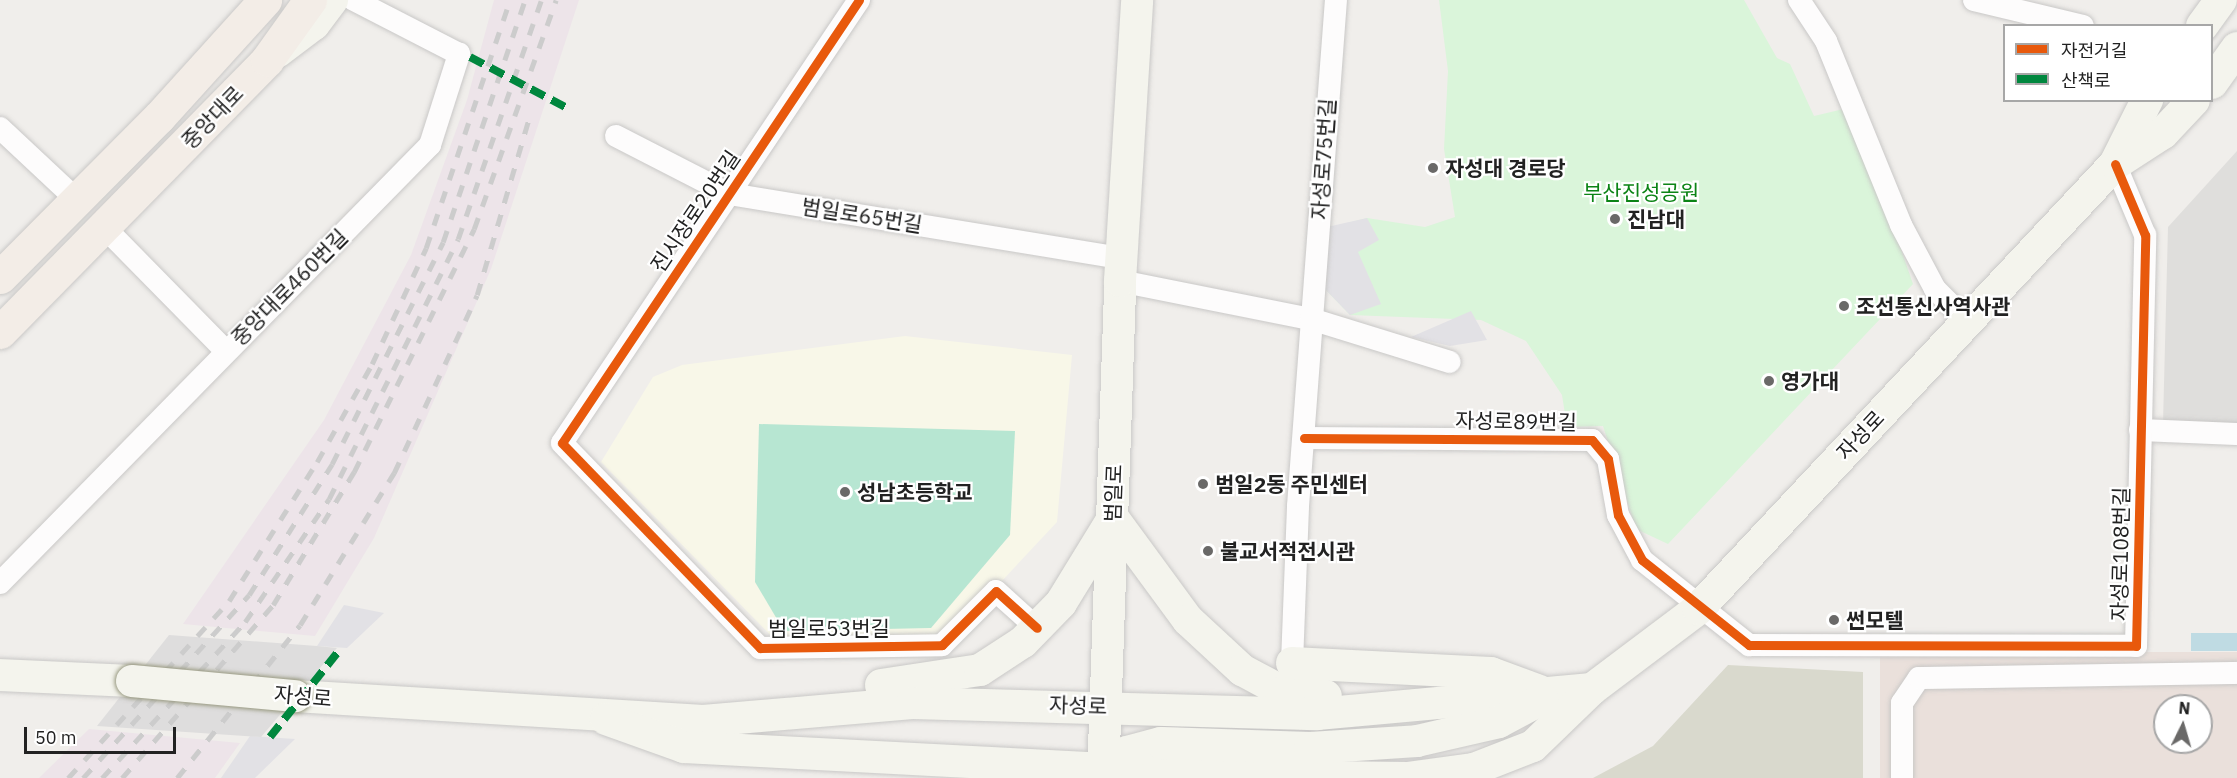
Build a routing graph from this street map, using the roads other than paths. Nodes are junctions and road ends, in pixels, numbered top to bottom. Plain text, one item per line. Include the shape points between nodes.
1 (265, 0) edge
2 (310, 0) edge
3 (332, 0) edge
4 (354, 0) edge
5 (859, 0) edge
6 (1137, 0) edge
7 (1336, 0) edge
8 (1799, 0) edge
9 (1974, 0) edge
10 (2075, 24) edge
11 (267, 60) junction
12 (2146, 102) edge
13 (2192, 102) edge
14 (0, 128) edge
15 (616, 136) dead end
16 (2115, 165) junction
17 (729, 194) junction
18 (76, 200) junction
19 (105, 227) junction
20 (1120, 269) junction
21 (0, 277) edge
22 (1311, 319) junction
23 (1966, 320) junction
24 (0, 332) edge
25 (226, 351) junction
26 (1450, 362) dead end
27 (2140, 430) junction
28 (2237, 434) edge
29 (1304, 438) junction
30 (562, 443) joint
31 (1113, 518) junction
32 (0, 583) edge
33 (1698, 609) junction
34 (1037, 628) junction
35 (1292, 663) joint
36 (2237, 673) edge
37 (0, 675) edge
38 (1592, 690) junction
39 (1550, 695) junction
40 (1104, 706) junction
41 (1400, 709) junction
42 (606, 719) junction
43 (703, 720) junction
44 (816, 757) junction
45 (1103, 772) edge
46 (885, 778) edge
47 (1351, 778) edge
48 (1902, 778) edge

1 - 18 main road, 중앙대로
2 - 11 main road, 중앙대로
3 - 11 main road via 314,24
4 - 25 street, 중앙대로460번길 via 459,54 430,145
5 - 17 street, 진시장로20번길
6 - 20 main road, 범일로
7 - 22 street, 자성로75번길
8 - 23 street via 1826,41 1901,225 1935,289
9 - 10 street
11 - 19 main road, 중앙대로
12 - 16 main road, 자성로
13 - 16 main road, 자성로 via 2163,134
14 - 18 street
15 - 17 street, 범일로65번길
16 - 23 main road, 자성로
16 - 27 street, 자성로108번길 via 2145,234
17 - 20 street, 범일로65번길
17 - 30 street, 진시장로20번길
18 - 21 main road, 중앙대로
19 - 24 main road, 중앙대로
19 - 25 street
20 - 22 street
20 - 31 main road, 범일로
22 - 26 street
22 - 29 street, 자성로75번길
23 - 33 main road, 자성로
25 - 32 street, 중앙대로460번길
27 - 28 street
27 - 33 street, 자성로108번길 via 2136,646 1749,645
29 - 33 street, 자성로89번길 via 1592,440 1608,459 1618,515 1642,560
29 - 35 street, 자성로75번길
30 - 34 street, 범일로53번길 via 760,648 942,645 996,591
31 - 34 main road via 1061,603
31 - 40 main road, 범일로
31 - 41 main road via 1188,620 1242,670 1284,692
33 - 38 main road, 자성로
34 - 43 main road via 980,670 783,699
35 - 39 main road via 1491,673
36 - 48 street via 1919,678 1902,703
37 - 42 main road, 자성로, bridge via 132,681
38 - 39 main road, 자성로
38 - 47 main road, 자성로 via 1533,746 1474,769
39 - 41 main road, 자성로
39 - 45 main road, 자성로 via 1499,722 1417,741 1310,748 1161,743 1127,752
40 - 41 main road, 자성로 via 1317,714
40 - 43 main road, 자성로 via 912,703
40 - 45 main road, 범일로
42 - 43 main road, 자성로
42 - 44 main road, 자성로 via 684,747
44 - 45 main road, 자성로 via 977,758
44 - 46 main road
45 - 47 main road, 자성로

